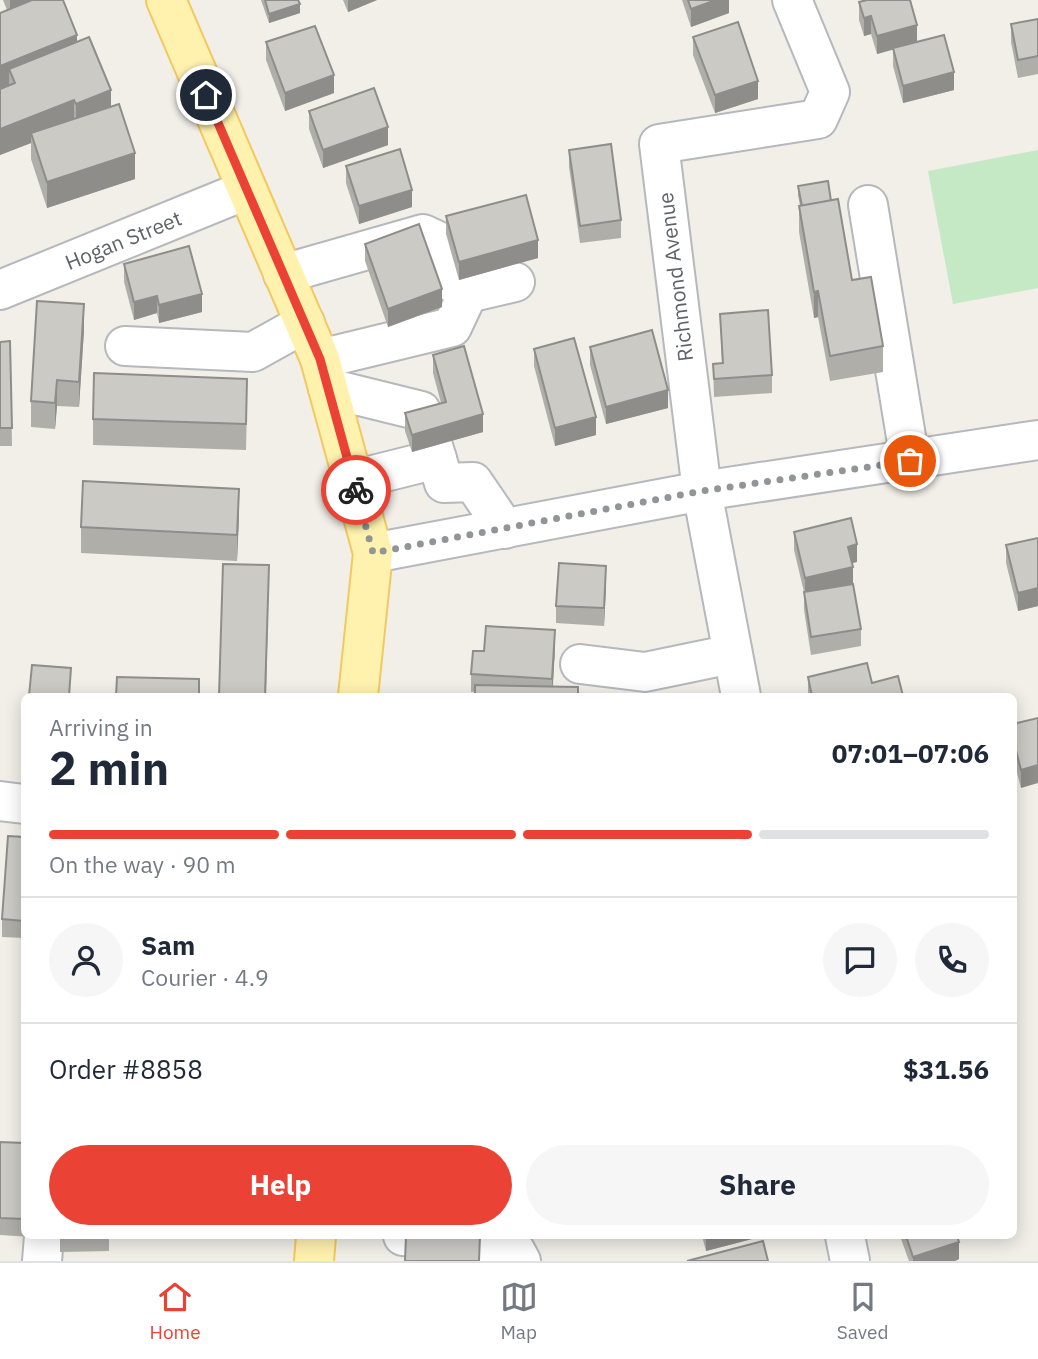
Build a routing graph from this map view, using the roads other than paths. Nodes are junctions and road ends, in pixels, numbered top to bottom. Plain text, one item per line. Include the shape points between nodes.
1 (166, 0) edge
2 (792, 0) edge
3 (246, 190) junction
4 (867, 205) dead end
5 (283, 274) junction
6 (515, 282) dead end
7 (0, 290) edge
8 (468, 293) junction
9 (305, 323) junction
10 (125, 346) dead end
11 (324, 374) junction
12 (1038, 440) edge
13 (432, 444) junction
14 (910, 461) junction
15 (353, 480) junction
16 (702, 491) junction
17 (505, 530) junction
18 (373, 553) junction
19 (732, 654) junction
20 (580, 664) dead end
21 (645, 684) edge
22 (358, 693) edge
23 (740, 693) edge
24 (0, 801) edge
25 (21, 804) edge
26 (44, 1239) edge
27 (316, 1239) edge
28 (438, 1239) edge
29 (846, 1239) edge
30 (42, 1261) edge
31 (314, 1261) edge
32 (521, 1261) edge
33 (850, 1261) edge

1 - 3 main road
2 - 16 street, Richmond Avenue via 830,92 818,119 659,144
3 - 5 main road
3 - 7 street, Hogan Street
4 - 14 street
5 - 8 street via 423,234 440,242 452,282
5 - 9 main road
6 - 8 street
8 - 11 street via 452,327
9 - 10 street via 254,352
9 - 11 main road
11 - 13 street via 421,411
11 - 15 main road
12 - 14 street
13 - 15 street
13 - 17 street via 444,483 472,482
14 - 16 street
15 - 18 main road
16 - 17 street
16 - 19 street, Richmond Avenue
17 - 18 street
18 - 22 main road
19 - 21 street
19 - 23 street, Richmond Avenue
20 - 21 street
24 - 25 street
26 - 30 street
27 - 31 main road
28 - 32 street via 507,1245
29 - 33 street

